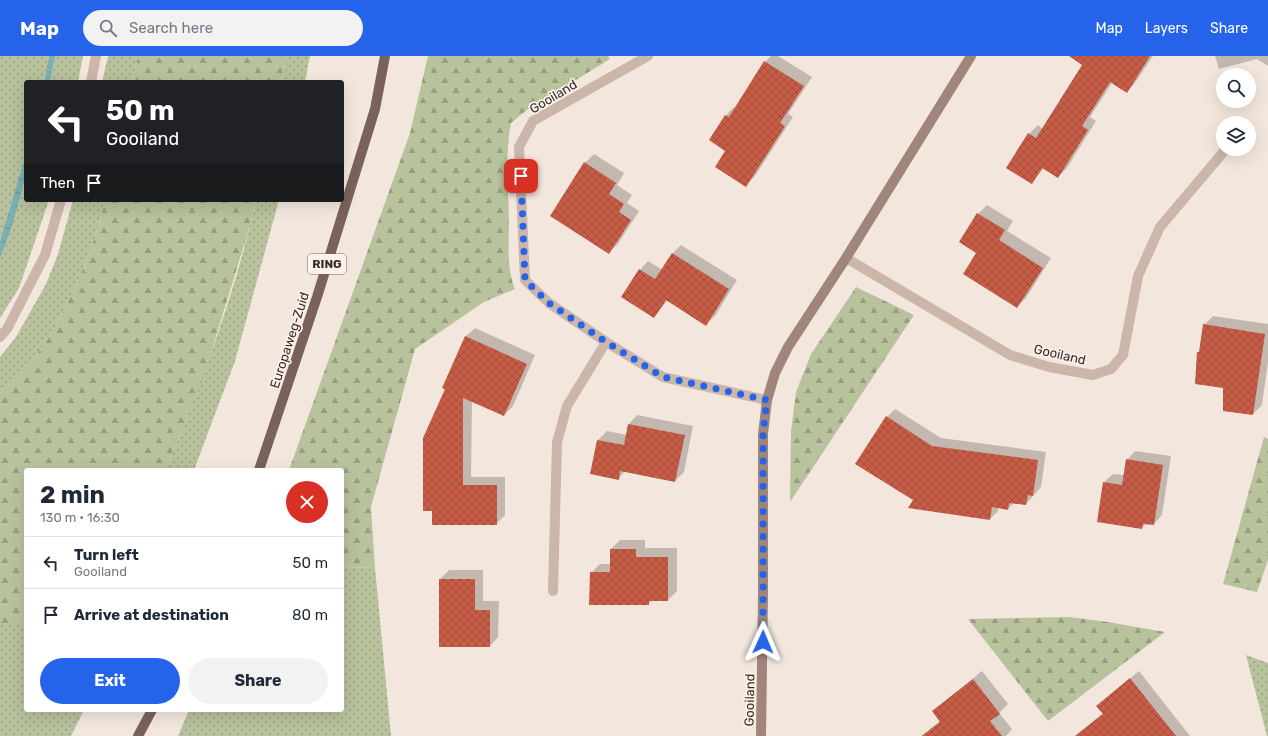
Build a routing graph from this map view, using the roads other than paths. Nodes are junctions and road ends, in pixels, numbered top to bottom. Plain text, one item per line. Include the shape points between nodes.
1 (96, 56) edge
2 (385, 56) edge
3 (648, 56) edge
4 (971, 56) edge
5 (91, 80) edge
6 (1220, 156) edge
7 (60, 202) edge
8 (846, 258) junction
9 (0, 337) edge
10 (606, 342) junction
11 (767, 400) junction
12 (261, 468) edge
13 (553, 591) dead end
14 (151, 712) edge
15 (138, 736) edge
16 (761, 736) edge

1 - 5 street
2 - 12 main road, Europaweg-Zuid / RING via 375,109
3 - 10 street, Gooiland via 534,120 519,147 525,280 549,303
4 - 8 street, Gooiland
6 - 8 street, Gooiland via 1160,227 1138,276 1123,355 1112,369 1093,375 1049,367 1010,356
7 - 9 street via 45,255 7,329
8 - 11 street, Gooiland via 788,347 775,373
10 - 11 street, Gooiland via 663,377
10 - 13 street via 567,406 557,442
11 - 16 street, Gooiland via 763,434
14 - 15 main road

